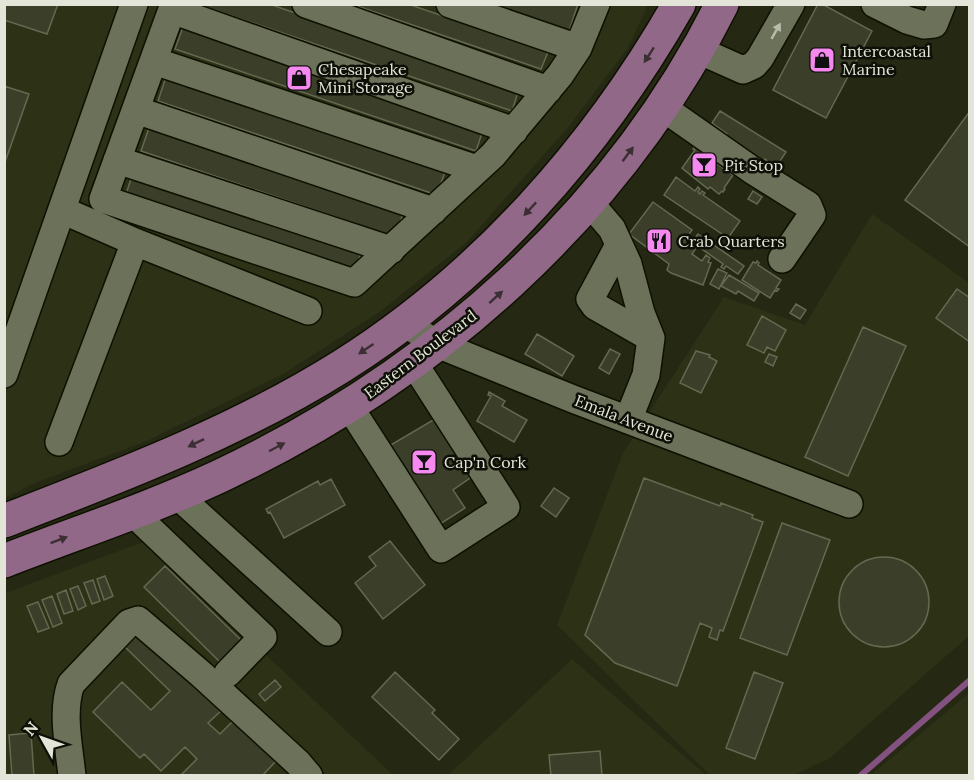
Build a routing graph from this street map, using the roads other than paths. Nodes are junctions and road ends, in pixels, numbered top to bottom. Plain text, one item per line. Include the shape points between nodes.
1 (134, 4) edge
2 (306, 4) edge
3 (450, 4) edge
4 (596, 4) edge
5 (679, 4) edge
6 (722, 4) edge
7 (791, 4) edge
8 (874, 4) edge
9 (942, 4) edge
10 (173, 8) edge
11 (578, 48) junction
12 (698, 50) junction
13 (154, 61) junction
14 (548, 90) junction
15 (662, 107) junction
16 (136, 110) junction
17 (513, 131) junction
18 (117, 160) junction
19 (477, 169) junction
20 (589, 201) junction
21 (62, 210) junction
22 (433, 211) junction
23 (135, 242) junction
24 (619, 245) junction
25 (391, 250) junction
26 (782, 259) dead end
27 (308, 311) dead end
28 (403, 322) junction
29 (651, 338) junction
30 (425, 353) junction
31 (4, 374) edge
32 (349, 406) junction
33 (628, 420) junction
34 (59, 442) dead end
35 (177, 495) junction
36 (849, 504) dead end
37 (132, 512) junction
38 (4, 521) edge
39 (4, 561) edge
40 (328, 632) dead end
41 (228, 673) dead end
42 (72, 776) edge
43 (309, 776) edge

1 - 21 street
2 - 14 street
3 - 11 street
4 - 11 street
5 -> 28 main road via 616,105 571,163 487,252
6 - 12 main road, Eastern Boulevard
12 -> 7 street via 743,70 760,58
8 - 9 street via 924,25 934,24
10 - 13 street
10 - 17 street
11 - 14 street
12 - 15 main road, Eastern Boulevard
13 - 16 street
13 - 19 street
14 - 17 street
20 -> 15 main road, Eastern Boulevard
15 - 26 street via 808,205 812,215
16 - 18 street
16 - 22 street
17 - 19 street
18 - 25 street
18 - 25 street via 103,199 354,283
19 - 22 street
20 - 24 street via 612,229
30 -> 20 main road, Eastern Boulevard via 490,302
21 - 23 street
21 - 31 street
22 - 25 street
23 - 27 street
23 - 34 street
24 - 29 street
24 - 29 street via 590,299 595,306
28 - 30 street, Emala Avenue
28 -> 38 main road via 342,366 246,419 172,454
29 - 33 street via 646,375
30 - 32 main road, Eastern Boulevard
30 - 32 street via 506,507 441,549
30 - 33 street, Emala Avenue
35 -> 32 main road, Eastern Boulevard via 270,451
33 - 36 street, Emala Avenue
35 - 37 main road, Eastern Boulevard
35 - 40 street
39 -> 37 main road, Eastern Boulevard
37 - 41 street via 263,638
42 - 43 street via 66,712 71,684 129,623 138,620

